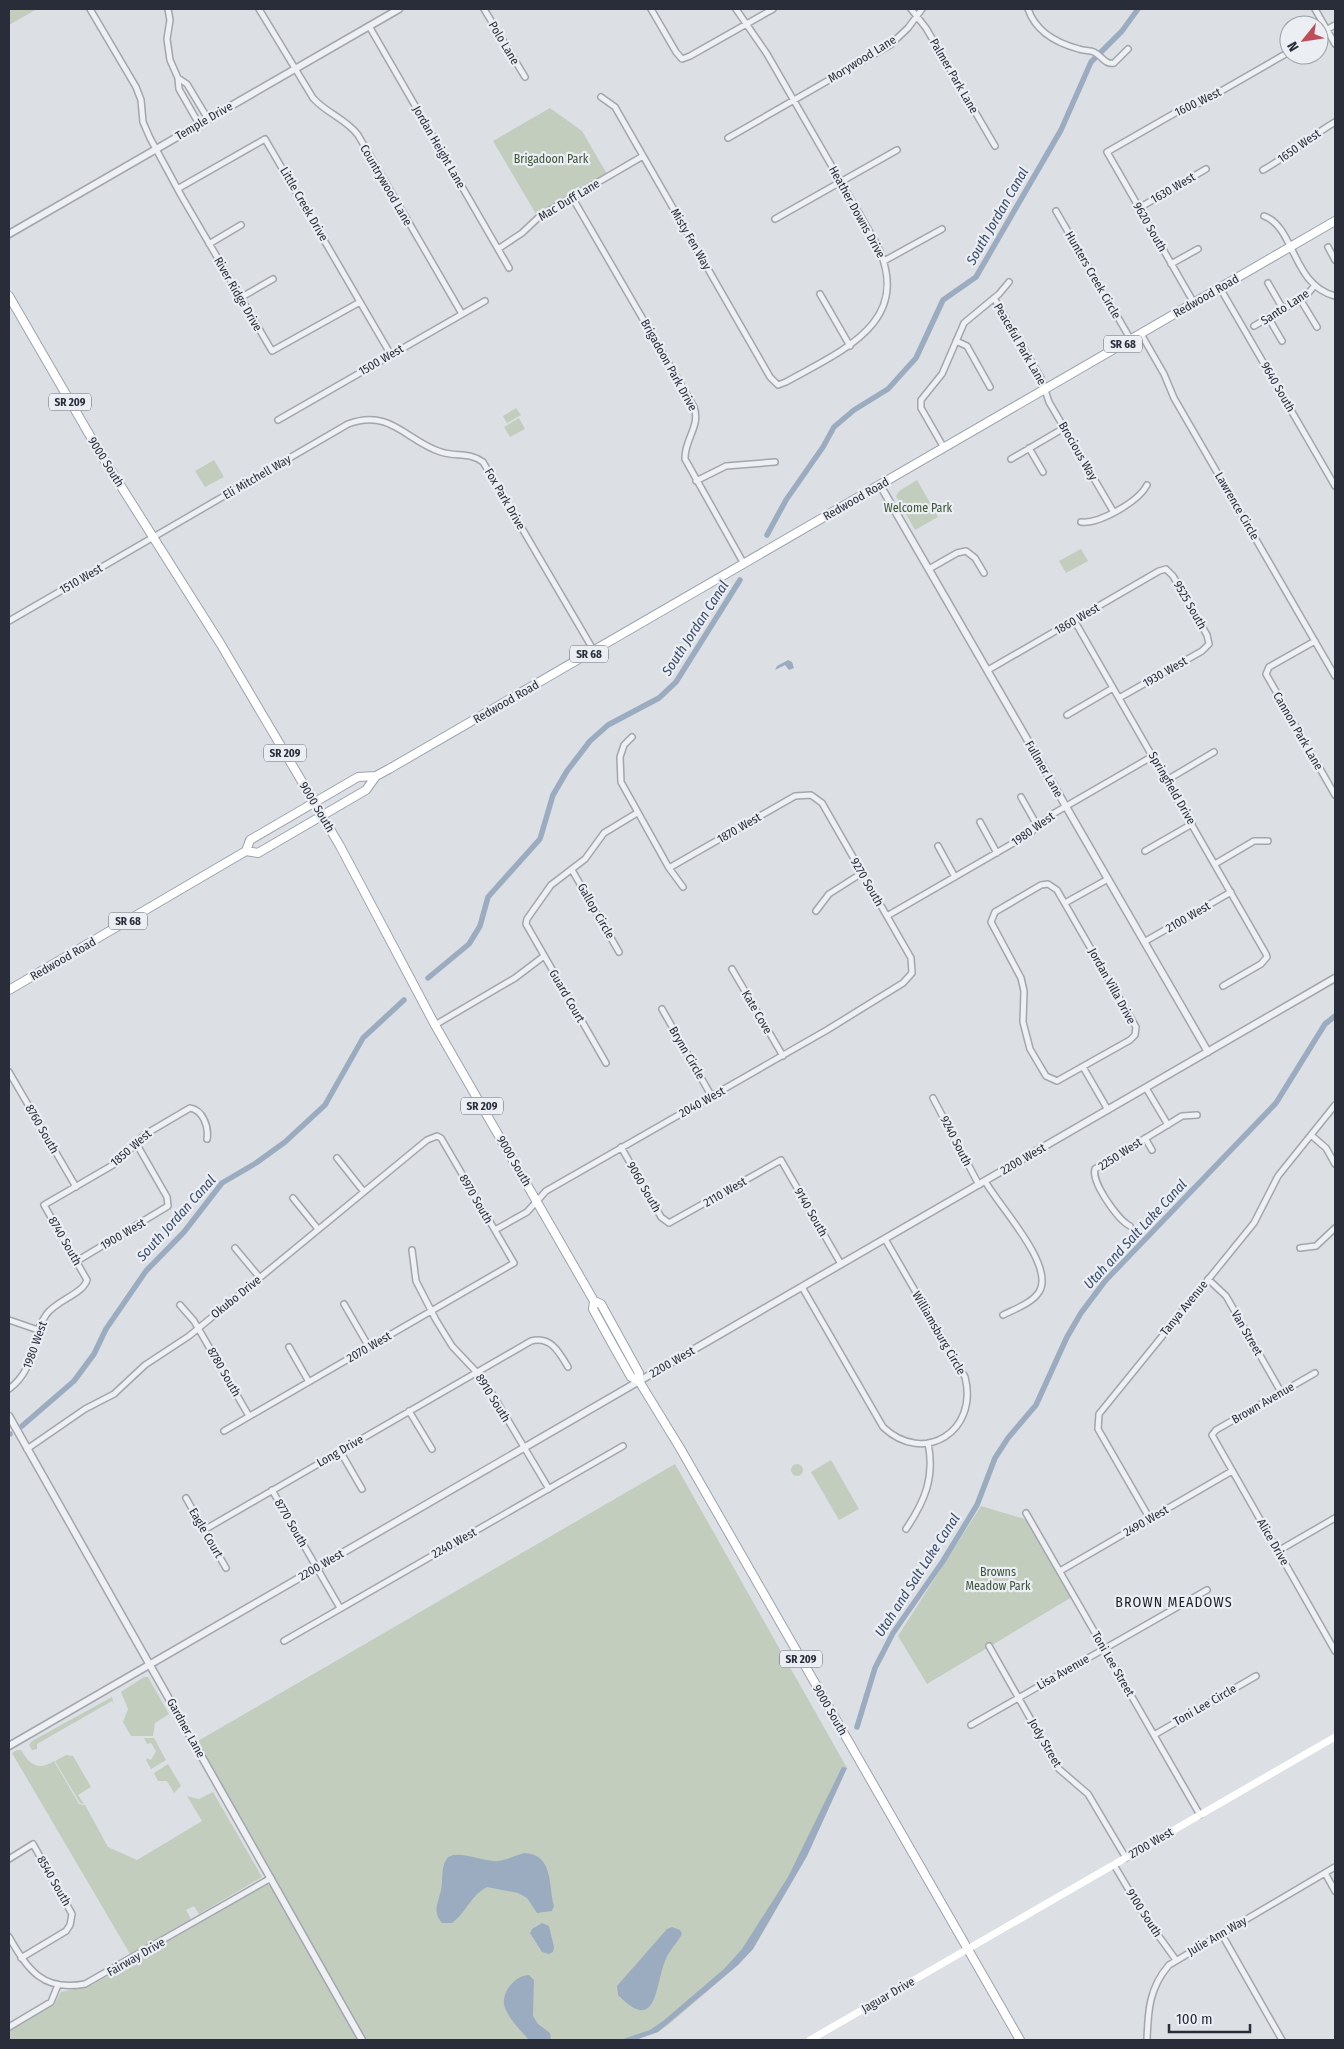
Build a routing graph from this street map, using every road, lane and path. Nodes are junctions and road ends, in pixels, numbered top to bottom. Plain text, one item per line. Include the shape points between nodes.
1 (90, 9) edge
2 (168, 9) edge
3 (259, 9) edge
4 (399, 9) edge
5 (484, 9) edge
6 (651, 9) edge
7 (736, 9) edge
8 (773, 9) edge
9 (910, 9) edge
10 (922, 9) edge
11 (1028, 9) edge
12 (918, 16) junction
13 (746, 24) junction
14 (369, 26) junction
15 (1128, 48) dead end
16 (1279, 58) edge
17 (296, 68) junction
18 (525, 77) dead end
19 (178, 78) junction
20 (601, 96) dead end
21 (794, 100) junction
22 (208, 119) junction
23 (1335, 122) edge
24 (199, 124) junction
25 (728, 138) dead end
26 (995, 146) dead end
27 (156, 149) junction
28 (897, 150) dead end
29 (1106, 152) joint
30 (643, 156) junction
31 (1206, 169) dead end
32 (1263, 170) dead end
33 (841, 182) junction
34 (179, 188) junction
35 (572, 197) junction
36 (1139, 208) junction
37 (1056, 211) dead end
38 (1264, 216) dead end
39 (775, 219) dead end
40 (1335, 221) edge
41 (241, 225) dead end
42 (942, 229) dead end
43 (9, 234) edge
44 (209, 244) junction
45 (1290, 247) junction
46 (1328, 248) dead end
47 (498, 249) junction
48 (1198, 249) dead end
49 (1335, 260) edge
50 (884, 261) junction
51 (1171, 264) junction
52 (509, 268) dead end
53 (273, 279) dead end
54 (1009, 282) dead end
55 (1268, 284) dead end
56 (1315, 285) junction
57 (1220, 288) junction
58 (820, 294) dead end
59 (9, 296) edge
60 (1335, 296) edge
61 (240, 298) junction
62 (994, 298) junction
63 (1300, 299) junction
64 (485, 301) dead end
65 (360, 302) junction
66 (1194, 303) junction
67 (1284, 309) junction
68 (462, 314) junction
69 (1268, 317) junction
70 (1254, 326) dead end
71 (1316, 327) dead end
72 (1141, 334) junction
73 (1130, 340) junction
74 (956, 341) junction
75 (1282, 341) dead end
76 (850, 346) junction
77 (391, 355) junction
78 (778, 385) joint
79 (990, 387) dead end
80 (1045, 389) junction
81 (361, 419) joint
82 (278, 420) dead end
83 (1064, 428) junction
84 (944, 448) junction
85 (1030, 448) junction
86 (1010, 459) dead end
87 (775, 462) dead end
88 (1043, 472) dead end
89 (696, 481) junction
90 (1147, 484) dead end
91 (880, 485) junction
92 (1335, 486) edge
93 (1113, 512) junction
94 (1081, 522) dead end
95 (154, 537) junction
96 (744, 564) junction
97 (929, 569) junction
98 (1166, 569) joint
99 (984, 573) dead end
100 (1074, 620) junction
101 (9, 621) edge
102 (1315, 641) junction
103 (1209, 644) joint
104 (594, 651) junction
105 (988, 670) junction
106 (1335, 676) edge
107 (1113, 688) junction
108 (1119, 698) junction
109 (1067, 715) dead end
110 (632, 737) dead end
111 (1214, 752) dead end
112 (1153, 756) junction
113 (376, 776) junction
114 (1167, 780) junction
115 (811, 795) joint
116 (1335, 795) edge
117 (1021, 797) dead end
118 (314, 802) junction
119 (1066, 806) junction
120 (637, 813) junction
121 (322, 816) junction
122 (980, 822) dead end
123 (1192, 824) junction
124 (1038, 827) junction
125 (1268, 840) dead end
126 (938, 846) dead end
127 (246, 851) junction
128 (1145, 851) dead end
129 (997, 853) junction
130 (1215, 864) junction
131 (670, 868) junction
132 (572, 870) junction
133 (862, 873) junction
134 (956, 877) junction
135 (1108, 878) junction
136 (683, 887) dead end
137 (1231, 892) junction
138 (1065, 903) junction
139 (816, 911) dead end
140 (887, 916) junction
141 (1144, 942) junction
142 (619, 952) dead end
143 (544, 956) junction
144 (732, 969) dead end
145 (910, 975) joint
146 (1335, 978) edge
147 (1223, 986) dead end
148 (9, 990) edge
149 (662, 1010) dead end
150 (435, 1025) junction
151 (1208, 1052) junction
152 (782, 1056) junction
153 (606, 1063) dead end
154 (1083, 1067) junction
155 (9, 1072) edge
156 (1146, 1088) junction
157 (712, 1097) junction
158 (933, 1098) dead end
159 (1335, 1105) edge
160 (1108, 1110) junction
161 (1197, 1116) dead end
162 (1168, 1125) junction
163 (1311, 1135) junction
164 (437, 1136) joint
165 (1145, 1138) junction
166 (207, 1139) dead end
167 (136, 1143) junction
168 (621, 1147) junction
169 (1152, 1150) dead end
170 (336, 1158) dead end
171 (781, 1160) joint
172 (1335, 1164) edge
173 (985, 1181) junction
174 (979, 1185) junction
175 (76, 1187) junction
176 (364, 1192) junction
177 (292, 1198) dead end
178 (537, 1202) junction
179 (44, 1205) joint
180 (669, 1223) joint
181 (1130, 1226) dead end
182 (1335, 1228) edge
183 (318, 1229) junction
184 (494, 1230) junction
185 (885, 1239) junction
186 (235, 1248) dead end
187 (1300, 1248) dead end
188 (412, 1250) dead end
189 (77, 1261) junction
190 (514, 1263) joint
191 (842, 1264) junction
192 (86, 1277) joint
193 (260, 1278) junction
194 (1208, 1279) junction
195 (802, 1287) junction
196 (344, 1304) dead end
197 (180, 1305) dead end
198 (432, 1311) junction
199 (1003, 1315) dead end
200 (9, 1320) edge
201 (198, 1328) junction
202 (38, 1330) junction
203 (289, 1347) dead end
204 (369, 1347) junction
205 (568, 1367) dead end
206 (477, 1372) junction
207 (1315, 1373) dead end
208 (639, 1381) junction
209 (309, 1382) junction
210 (9, 1389) edge
211 (1282, 1392) junction
212 (409, 1411) junction
213 (9, 1416) edge
214 (249, 1416) junction
215 (224, 1431) dead end
216 (1212, 1434) joint
217 (928, 1443) junction
218 (623, 1446) dead end
219 (524, 1447) junction
220 (27, 1449) junction
221 (432, 1449) dead end
222 (340, 1451) junction
223 (1232, 1471) junction
224 (362, 1489) dead end
225 (549, 1489) junction
226 (272, 1490) junction
227 (186, 1498) dead end
228 (1026, 1512) dead end
229 (1335, 1518) edge
230 (1150, 1519) junction
231 (906, 1529) dead end
232 (204, 1530) junction
233 (1278, 1551) junction
234 (316, 1567) junction
235 (226, 1568) dead end
236 (1060, 1571) junction
237 (1207, 1590) dead end
238 (340, 1608) junction
239 (284, 1641) dead end
240 (989, 1646) dead end
241 (1104, 1648) junction
242 (1335, 1651) edge
243 (150, 1664) junction
244 (1256, 1676) dead end
245 (1018, 1698) junction
246 (971, 1725) dead end
247 (1154, 1734) junction
248 (1335, 1737) edge
249 (9, 1746) edge
250 (1200, 1815) junction
251 (1126, 1858) junction
252 (9, 1859) edge
253 (1114, 1865) junction
254 (1335, 1867) edge
255 (1325, 1873) junction
256 (271, 1878) junction
257 (1335, 1891) edge
258 (1221, 1933) junction
259 (9, 1937) edge
260 (967, 1949) junction
261 (21, 1958) junction
262 (1176, 1960) junction
263 (58, 1985) junction
264 (9, 2027) edge
265 (362, 2040) edge
266 (810, 2040) edge
267 (1020, 2040) edge
268 (1147, 2040) edge
269 (1282, 2040) edge

1 - 27 street, River Ridge Drive via 136,88 143,122
2 - 19 street via 169,54
3 - 17 street, Countrywood Lane
4 - 14 street, Temple Drive
5 - 18 street, Polo Lane
6 - 13 street via 682,58
7 - 13 street, Heather Downs Drive
8 - 13 street
9 - 12 street, Palmer Park Lane
10 - 12 street, Morywood Lane
11 - 15 street via 1039,27 1052,39 1098,55 1107,62 1114,63
12 - 21 street, Morywood Lane via 890,45
12 - 26 street, Palmer Park Lane
13 - 21 street, Heather Downs Drive
14 - 17 street, Temple Drive
14 - 47 street, Jordan Height Lane
16 - 29 street, 1600 West
17 - 22 street, Temple Drive
17 - 68 street, Countrywood Lane via 318,104 347,123 358,135
19 - 22 street via 187,84
19 - 24 street via 179,89
20 - 30 street, Misty Fen Way via 615,107
21 - 25 street, Morywood Lane
21 - 33 street, Heather Downs Drive
22 - 24 street, Temple Drive
23 - 32 street, 1650 West
24 - 27 street, Temple Drive
27 - 34 street, River Ridge Drive
27 - 43 street, Temple Drive
28 - 33 street
29 - 36 street, 9620 South
30 - 35 street, Mac Duff Lane
30 - 78 street, Misty Fen Way
31 - 36 street, 1630 West
33 - 39 street
33 - 50 street, Heather Downs Drive
34 - 44 street, River Ridge Drive
34 - 65 street, Little Creek Drive via 265,139
35 - 47 street, Mac Duff Lane via 540,216
35 - 89 street, Brigadoon Park Drive via 694,408 697,420 684,452
36 - 51 street, 9620 South
37 - 73 street, Hunters Creek Circle
38 - 45 street via 1275,222
40 - 45 main road, Redwood Road / SR 68
41 - 44 street
42 - 50 street
44 - 61 street, River Ridge Drive
45 - 56 street via 1306,276
45 - 57 main road, Redwood Road / SR 68
46 - 49 street
47 - 52 street, Jordan Height Lane
48 - 51 street
50 - 76 street, Heather Downs Drive via 886,290 882,307 870,328
51 - 66 street, 9620 South
53 - 61 street
54 - 62 street
55 - 67 street
56 - 60 street
56 - 63 street, Santo Lane
57 - 66 main road, Redwood Road / SR 68
57 - 92 street, 9640 South
58 - 76 street
59 - 95 main road, 9000 South / SR 209 via 100,453
61 - 65 street, River Ridge Drive via 272,351
62 - 74 street via 967,319
62 - 80 street, Peaceful Park Lane
63 - 67 street, Santo Lane
63 - 71 street
64 - 68 street, 1500 West
65 - 77 street, Little Creek Drive
66 - 72 main road, Redwood Road / SR 68
67 - 69 street, Santo Lane
68 - 77 street, 1500 West
69 - 70 street, Santo Lane
69 - 75 street
72 - 73 main road, Redwood Road / SR 68
72 - 102 street, Lawrence Circle via 1174,398
73 - 80 main road, Redwood Road / SR 68
74 - 79 street via 967,346
74 - 84 street via 942,374 920,403
76 - 78 street, Heather Downs Drive
77 - 82 street, 1500 West
80 - 83 street, Brocious Way
80 - 84 main road, Redwood Road / SR 68
81 - 95 street, Eli Mitchell Way
81 - 104 street, Fox Park Drive via 388,422 441,452 471,455 483,462
83 - 85 street
83 - 93 street, Brocious Way
84 - 91 main road, Redwood Road / SR 68
85 - 86 street
85 - 88 street
87 - 89 street via 726,466
89 - 96 street, Brigadoon Park Drive
90 - 93 street via 1139,496
91 - 96 main road, Redwood Road / SR 68
91 - 97 street, Fullmer Lane
93 - 94 street via 1096,522
95 - 101 street, 1510 West
95 - 118 main road, 9000 South / SR 209
96 - 104 main road, Redwood Road / SR 68
97 - 99 street via 966,551 975,558
97 - 105 street, Fullmer Lane
98 - 100 street, 1860 West
98 - 103 street, 9525 South via 1173,576
100 - 105 street, 1860 West
100 - 107 street, Springfield Drive
102 - 106 street, Lawrence Circle
102 - 116 street, Cannon Park Lane via 1269,667 1266,676
103 - 108 street, 1930 West
104 - 113 main road, Redwood Road / SR 68
105 - 119 street, Fullmer Lane
107 - 108 street, Springfield Drive
107 - 109 street
108 - 112 street, Springfield Drive
110 - 120 street via 624,744 619,771 622,786
111 - 114 street
112 - 114 street, Springfield Drive
112 - 119 street, 1980 West
113 - 118 main road, Redwood Road / SR 68 via 358,777
113 - 121 main road, Redwood Road / SR 68 via 366,790
114 - 123 street, Springfield Drive
115 - 131 street, 1870 West via 795,796
115 - 133 street, 9270 South via 822,803
117 - 124 street
118 - 121 main road, 9000 South / SR 209
118 - 127 main road, Redwood Road / SR 68 via 250,840
119 - 124 street, 1980 West
119 - 135 street, Fullmer Lane
120 - 131 street
120 - 132 street via 604,833 585,859
121 - 127 main road, Redwood Road / SR 68 via 258,853
121 - 150 main road, 9000 South / SR 209
122 - 129 street
123 - 128 street
123 - 130 street, Springfield Drive
124 - 129 street, 1980 West
125 - 130 street via 1254,841
126 - 134 street
127 - 148 main road, Redwood Road / SR 68
129 - 134 street, 1980 West
130 - 137 street, Springfield Drive
131 - 136 street
132 - 142 street, Gallop Circle
132 - 143 street, Guard Court via 551,885 527,919 528,929
133 - 139 street via 829,894
133 - 140 street, 9270 South
134 - 140 street, 1980 West
135 - 138 street
135 - 141 street, Fullmer Lane
137 - 141 street, 2100 West
137 - 147 street, Springfield Drive via 1267,958
138 - 154 street, Jordan Villa Drive via 1136,1027 1130,1040
138 - 154 street, Jordan Villa Drive via 1052,885 1040,885 1002,908 993,915 991,922 1022,982 1027,1041 1046,1076 1060,1080
140 - 145 street, 9270 South via 912,961
141 - 151 street, Fullmer Lane
143 - 150 street via 515,978
143 - 153 street, Guard Court
144 - 152 street, Kate Cove
145 - 152 street, 2040 West via 903,983
146 - 151 street, 2200 West
149 - 157 street, Brynn Circle
150 - 178 main road, 9000 South / SR 209
151 - 156 street, 2200 West
152 - 157 street, 2040 West
154 - 160 street
155 - 175 street, 8760 South
156 - 160 street, 2200 West
156 - 162 street
157 - 168 street, 2040 West
158 - 174 street, 9240 South
159 - 163 street, Tanya Avenue
160 - 173 street, 2200 West
161 - 162 street, 2250 West via 1184,1116
162 - 165 street, 2250 West
163 - 172 street via 1326,1148
163 - 194 street, Tanya Avenue via 1271,1186 1254,1223
164 - 176 street, Okubo Drive via 427,1140
164 - 184 street, 8970 South via 445,1142
165 - 169 street, 2250 West
165 - 181 street, 2250 West via 1094,1171 1095,1179 1117,1217
166 - 167 street, 1850 West via 207,1126 193,1108 144,1134
167 - 175 street, 1850 West via 118,1162
167 - 189 street, 1900 West via 167,1197 168,1206
168 - 178 street, 2040 West via 546,1192
168 - 180 street, 9060 South via 661,1217
170 - 176 street
171 - 180 street, 2110 West
171 - 191 street, 9140 South
173 - 174 street, 2200 West
173 - 199 street via 1018,1228 1043,1274 1042,1285 1036,1295
174 - 185 street, 2200 West
175 - 179 street, 1850 West
176 - 183 street, Okubo Drive
177 - 183 street
178 - 184 street, 2040 West via 527,1212
178 - 208 main road, 9000 South / SR 209 via 594,1301 601,1304 639,1373
179 - 189 street, 8740 South
182 - 187 street via 1316,1246
183 - 193 street, Okubo Drive
184 - 190 street, 8970 South
185 - 191 street, 2200 West
185 - 217 street, Williamsburg Circle via 960,1368 967,1388 968,1401 960,1423 943,1438
186 - 193 street
188 - 198 street, 8910 South via 416,1280
189 - 192 street, 8740 South
190 - 198 street, 2070 West
191 - 195 street, 2200 West
192 - 202 street, 1980 West via 84,1287 48,1312
193 - 201 street, Okubo Drive
194 - 211 street, Van Street via 1226,1296
194 - 230 street, Tanya Avenue via 1098,1417 1098,1429
195 - 208 street, 2200 West
195 - 217 street via 883,1427 902,1441
196 - 204 street
197 - 201 street, 8780 South
198 - 204 street, 2070 West
198 - 206 street, 8910 South via 452,1346
200 - 202 street
201 - 214 street, 8780 South
201 - 220 street, Okubo Drive via 138,1370 114,1394 79,1413
202 - 210 street, 1980 West via 28,1367
203 - 209 street
204 - 209 street, 2070 West
205 - 206 street, Long Drive via 552,1344 536,1340
206 - 212 street, Long Drive
206 - 219 street, 8910 South
207 - 211 street, Brown Avenue
208 - 219 street, 2200 West
208 - 260 main road, 9000 South / SR 209
209 - 214 street, 2070 West
211 - 216 street, Brown Avenue
212 - 221 street
212 - 222 street, Long Drive
213 - 220 street, Gardner Lane
214 - 215 street, 2070 West
216 - 223 street, Alice Drive
217 - 231 street via 931,1471 928,1488
218 - 225 street, 2240 West
219 - 225 street, 8910 South
219 - 234 street, 2200 West
220 - 243 street, Gardner Lane
222 - 224 street
222 - 226 street, Long Drive
223 - 230 street, 2490 West
223 - 233 street, Alice Drive
225 - 238 street, 2240 West
226 - 232 street, Long Drive
226 - 234 street, 8770 South
227 - 232 street, Eagle Court
228 - 236 street, Toni Lee Street
229 - 233 street
230 - 236 street, 2490 West
232 - 235 street, Eagle Court
233 - 242 street, Alice Drive
234 - 238 street, 8770 South
234 - 243 street, 2200 West
236 - 241 street, Toni Lee Street
237 - 241 street, Lisa Avenue
238 - 239 street, 2240 West
240 - 245 street, Jody Street
241 - 245 street, Lisa Avenue
241 - 247 street, Toni Lee Street
243 - 249 street, 2200 West
243 - 256 street, Gardner Lane
244 - 247 street, Toni Lee Circle
245 - 246 street, Lisa Avenue
245 - 251 street, Jody Street via 1059,1769 1088,1794
247 - 250 street, Toni Lee Street
248 - 250 main road, 2700 West
250 - 251 main road, 2700 West
251 - 253 main road, 2700 West
252 - 261 street, 8540 South via 33,1844 68,1904 72,1919 66,1931
253 - 260 main road, 2700 West
253 - 262 street, 9100 South
254 - 255 street, Julie Ann Way
255 - 257 street
255 - 258 street, Julie Ann Way
256 - 263 street, Fairway Drive via 92,1981 77,1986
256 - 265 street, Gardner Lane
258 - 262 street, Julie Ann Way
258 - 269 street
259 - 261 street, Fairway Drive
260 - 266 main road, Jaguar Drive
260 - 267 main road, 9000 South / SR 209
261 - 263 street, Fairway Drive via 38,1977
262 - 268 street, Julie Ann Way via 1161,1975 1150,1998
263 - 264 street via 51,2002

